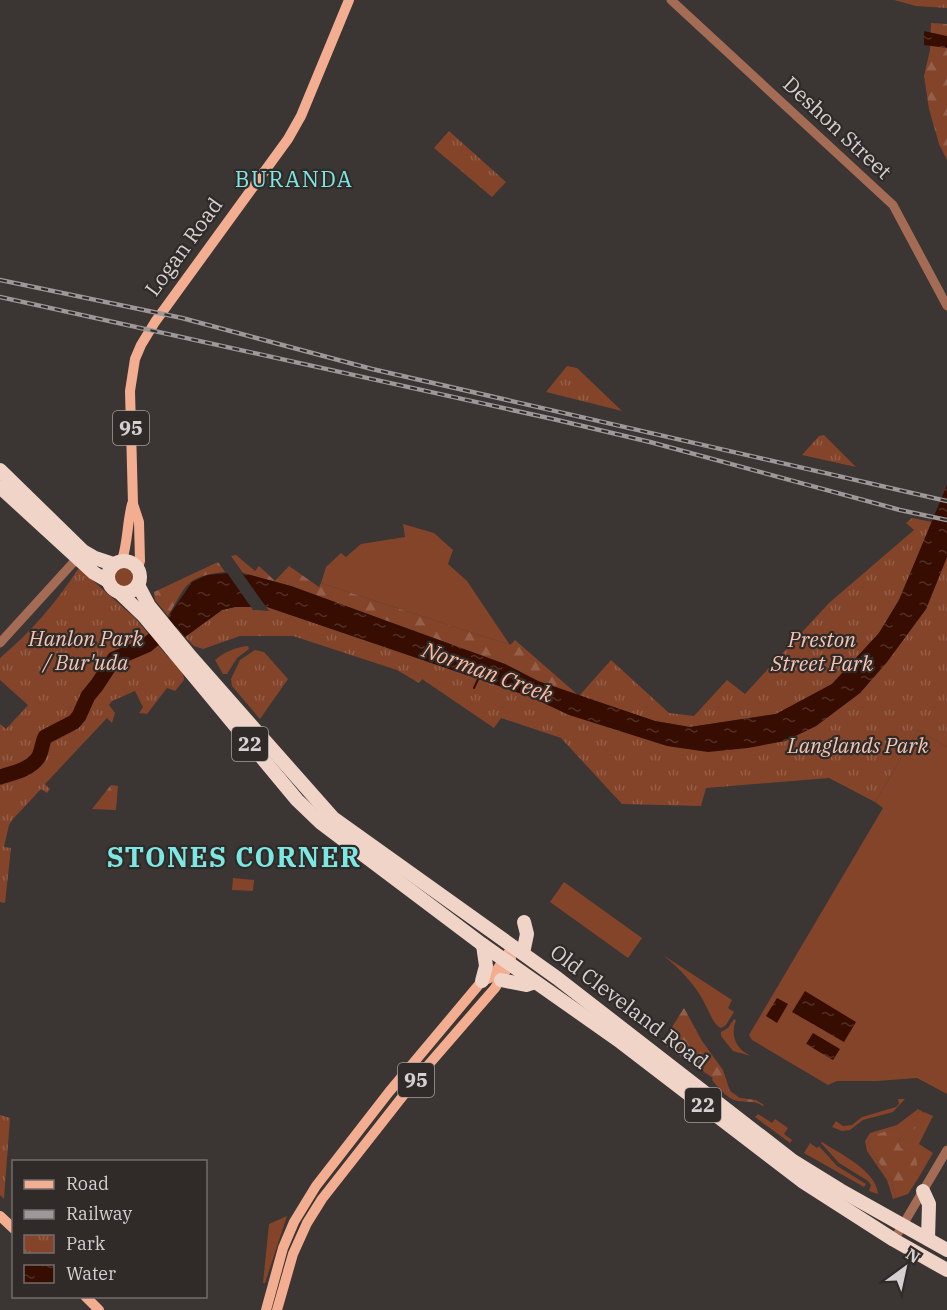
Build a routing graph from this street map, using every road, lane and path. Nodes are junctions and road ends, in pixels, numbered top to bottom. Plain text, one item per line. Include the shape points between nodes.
1 (350, 0) edge
2 (671, 0) edge
3 (947, 306) edge
4 (0, 471) edge
5 (0, 487) edge
6 (132, 504) junction
7 (80, 554) junction
8 (117, 562) junction
9 (138, 568) junction
10 (108, 581) junction
11 (138, 585) junction
12 (120, 593) junction
13 (145, 610) junction
14 (0, 643) edge
15 (178, 649) junction
16 (524, 922) dead end
17 (483, 945) junction
18 (518, 949) junction
19 (506, 962) junction
20 (501, 980) junction
21 (482, 981) junction
22 (535, 982) junction
23 (947, 1150) edge
24 (923, 1191) junction
25 (0, 1216) edge
26 (903, 1225) junction
27 (12, 1227) edge
28 (894, 1239) junction
29 (928, 1239) junction
30 (947, 1250) edge
31 (947, 1270) edge
32 (87, 1298) edge
33 (99, 1310) edge
34 (266, 1310) edge
35 (277, 1310) edge

1 - 6 main road, Logan Road / 95 via 288,140 137,352 130,391
2 - 3 street, Deshon Street via 892,204
4 - 7 highway, 22
5 - 7 highway, 22
6 - 8 main road, Logan Road / 95 via 127,545
6 - 9 main road, Logan Road / 95 via 139,522
7 - 8 highway, 22
7 - 10 highway, 22 via 99,577
7 - 14 street
8 - 9 highway, 22 via 131,562
8 - 10 highway, 95 via 108,572
9 - 11 highway, 22
10 - 12 highway, 22
11 - 12 highway via 128,593
11 - 13 highway, 22
12 - 13 highway, 22
13 - 15 highway, 22
15 - 17 highway, Old Cleveland Road / 22 via 304,808
15 - 18 highway, Old Cleveland Road / 22 via 333,818
16 - 18 highway via 527,934
17 - 19 highway, Old Cleveland Road / 22
17 - 21 highway via 486,962
18 - 19 main road, 95
18 - 26 highway, Old Cleveland Road / 22 via 793,1161
19 - 20 main road, 95
19 - 21 main road, 95
19 - 22 highway, Old Cleveland Road / 22
20 - 22 highway via 525,985
20 - 35 main road, 95 via 339,1174 315,1209 290,1263
21 - 34 main road, 95 via 388,1092 305,1203 283,1248
22 - 28 highway, Old Cleveland Road / 22 via 627,1046 794,1176
23 - 24 street
24 - 26 street
24 - 29 highway via 928,1203
25 - 27 main road
26 - 28 street
26 - 29 highway, Old Cleveland Road / 22
28 - 31 highway, Old Cleveland Road / 22
29 - 30 highway, Old Cleveland Road / 22
32 - 33 main road

